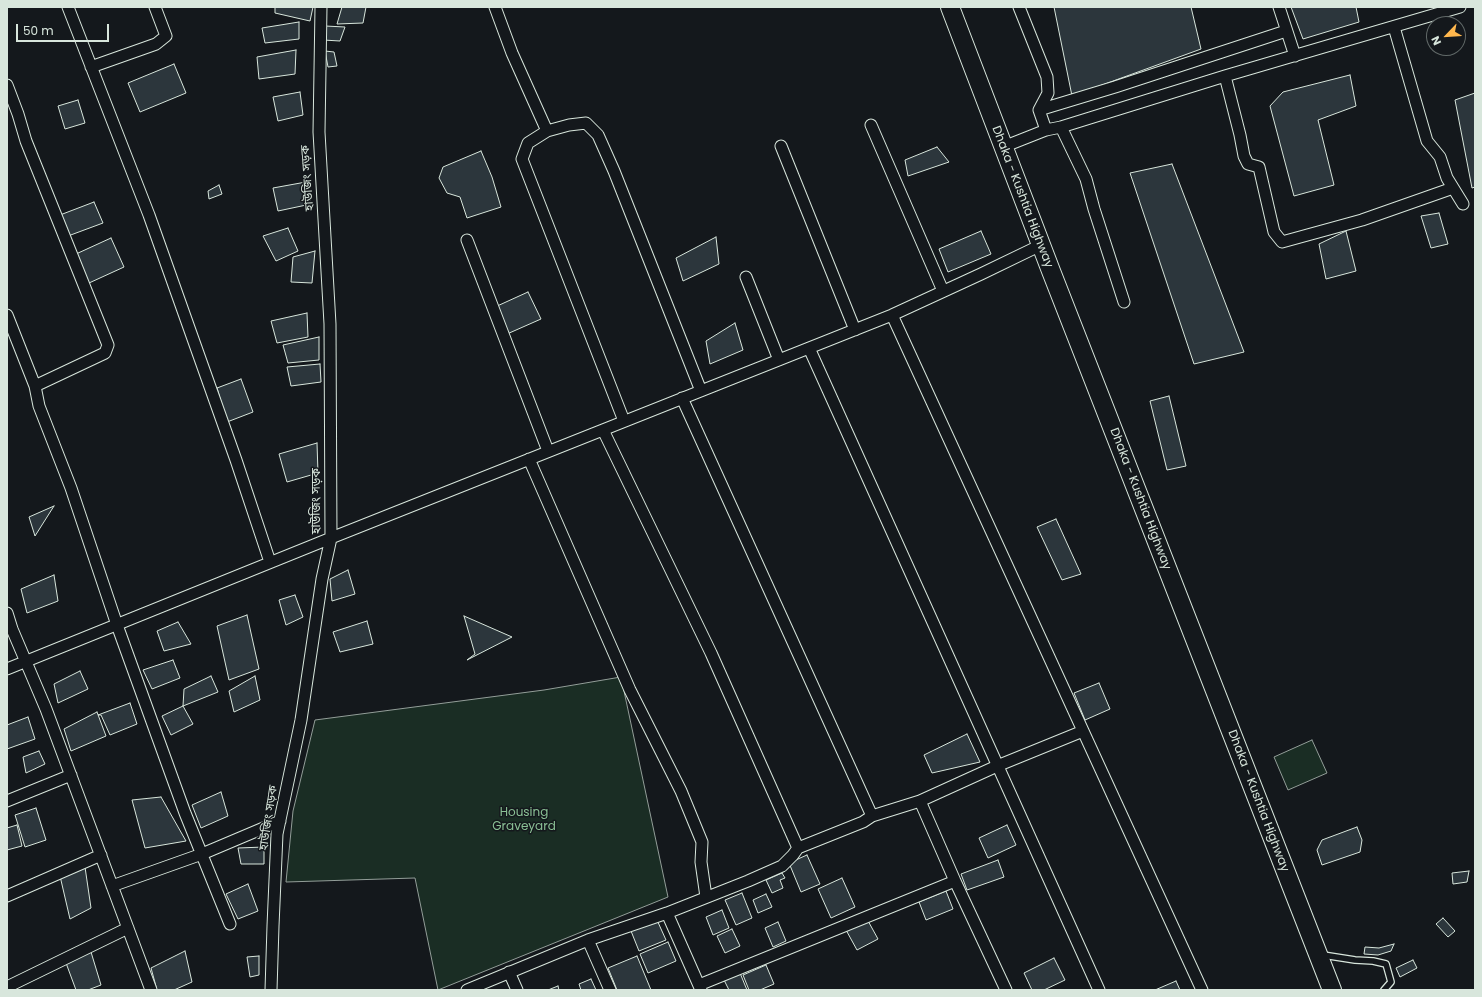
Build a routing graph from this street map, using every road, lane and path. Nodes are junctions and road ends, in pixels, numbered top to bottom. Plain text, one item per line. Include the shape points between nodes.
1 (68, 7) edge
2 (155, 7) edge
3 (321, 7) edge
4 (495, 7) edge
5 (950, 7) edge
6 (1019, 7) edge
7 (1279, 7) edge
8 (1460, 7) edge
9 (1394, 27) junction
10 (1286, 31) junction
11 (1295, 56) junction
12 (91, 68) junction
13 (1226, 76) junction
14 (7, 85) edge
15 (1039, 110) junction
16 (871, 125) dead end
17 (1061, 127) junction
18 (1046, 130) junction
19 (547, 131) junction
20 (781, 146) dead end
21 (1003, 147) junction
22 (1453, 188) junction
23 (1463, 204) dead end
24 (467, 240) dead end
25 (1041, 245) junction
26 (746, 277) dead end
27 (943, 291) junction
28 (1124, 302) dead end
29 (7, 315) edge
30 (892, 315) junction
31 (855, 330) junction
32 (808, 348) junction
33 (779, 360) junction
34 (35, 386) junction
35 (701, 391) junction
36 (682, 398) junction
37 (624, 421) junction
38 (603, 430) junction
39 (548, 451) junction
40 (529, 459) junction
41 (331, 538) junction
42 (270, 562) junction
43 (7, 613) edge
44 (117, 625) junction
45 (26, 662) junction
46 (7, 669) edge
47 (1083, 731) junction
48 (997, 766) junction
49 (71, 775) junction
50 (7, 801) edge
51 (920, 801) junction
52 (872, 816) junction
53 (280, 821) junction
54 (798, 848) junction
55 (202, 854) junction
56 (101, 855) junction
57 (955, 881) junction
58 (112, 886) junction
59 (7, 896) edge
60 (706, 896) junction
61 (667, 913) junction
62 (230, 924) dead end
63 (128, 928) junction
64 (588, 940) junction
65 (1318, 955) junction
66 (509, 972) junction
67 (7, 987) edge
68 (700, 988) edge
69 (151, 990) edge
70 (271, 990) edge
71 (468, 990) edge
72 (517, 990) edge
73 (610, 990) edge
74 (1006, 990) edge
75 (1099, 990) edge
76 (1202, 990) edge
77 (1332, 990) edge
78 (1384, 990) edge

1 - 12 street
2 - 12 street via 166,36 156,44
3 - 41 street, হাউজিং সড়ক via 318,132 330,324
4 - 19 street via 512,53
5 - 21 main road, Dhaka - Kushtia Highway
6 - 15 street via 1047,77 1048,93
7 - 10 street
8 - 9 street
9 - 11 street
9 - 22 street via 1427,141 1440,157
10 - 11 street
10 - 15 street
11 - 13 street
12 - 42 street via 151,222
13 - 17 street
13 - 22 street via 1244,156 1248,164 1259,168 1274,232 1282,242 1362,220
14 - 34 street via 26,142 108,345 105,353
15 - 18 street
16 - 27 street
17 - 18 street
17 - 28 street via 1086,179
18 - 21 street
19 - 35 street via 586,123 598,134
19 - 37 street via 528,143 522,159
20 - 31 street
21 - 25 main road, Dhaka - Kushtia Highway
22 - 23 street
24 - 39 street
25 - 27 street
25 - 65 main road, Dhaka - Kushtia Highway
26 - 33 street
27 - 30 street
29 - 34 street
30 - 31 street
30 - 47 street
31 - 32 street
32 - 33 street
32 - 48 street
33 - 35 street
34 - 44 street via 39,406 71,488
35 - 36 street
36 - 37 street
36 - 52 street
37 - 38 street
38 - 39 street
38 - 54 street via 711,653
39 - 40 street
40 - 41 street
40 - 60 street via 630,690 681,791 702,842 701,862
41 - 42 street
41 - 53 street, হাউজিং সড়ক via 322,579 301,720
42 - 44 street
43 - 45 street
44 - 45 street
44 - 55 street
45 - 46 street
45 - 49 street
47 - 48 street
47 - 76 street
48 - 51 street
48 - 75 street
49 - 50 street
49 - 56 street
51 - 52 street
51 - 57 street
52 - 54 street
53 - 55 street
53 - 70 street, হাউজিং সড়ক via 277,834
54 - 60 street via 782,866
55 - 58 street
55 - 62 street
56 - 58 street
56 - 59 street
57 - 68 street
57 - 74 street
58 - 63 street
60 - 61 street
61 - 64 street
61 - 68 street
63 - 67 street
63 - 69 street
64 - 66 street
64 - 73 street
65 - 77 main road, Dhaka - Kushtia Highway
65 - 78 lane via 1386,964 1391,982
66 - 71 street
66 - 72 street

